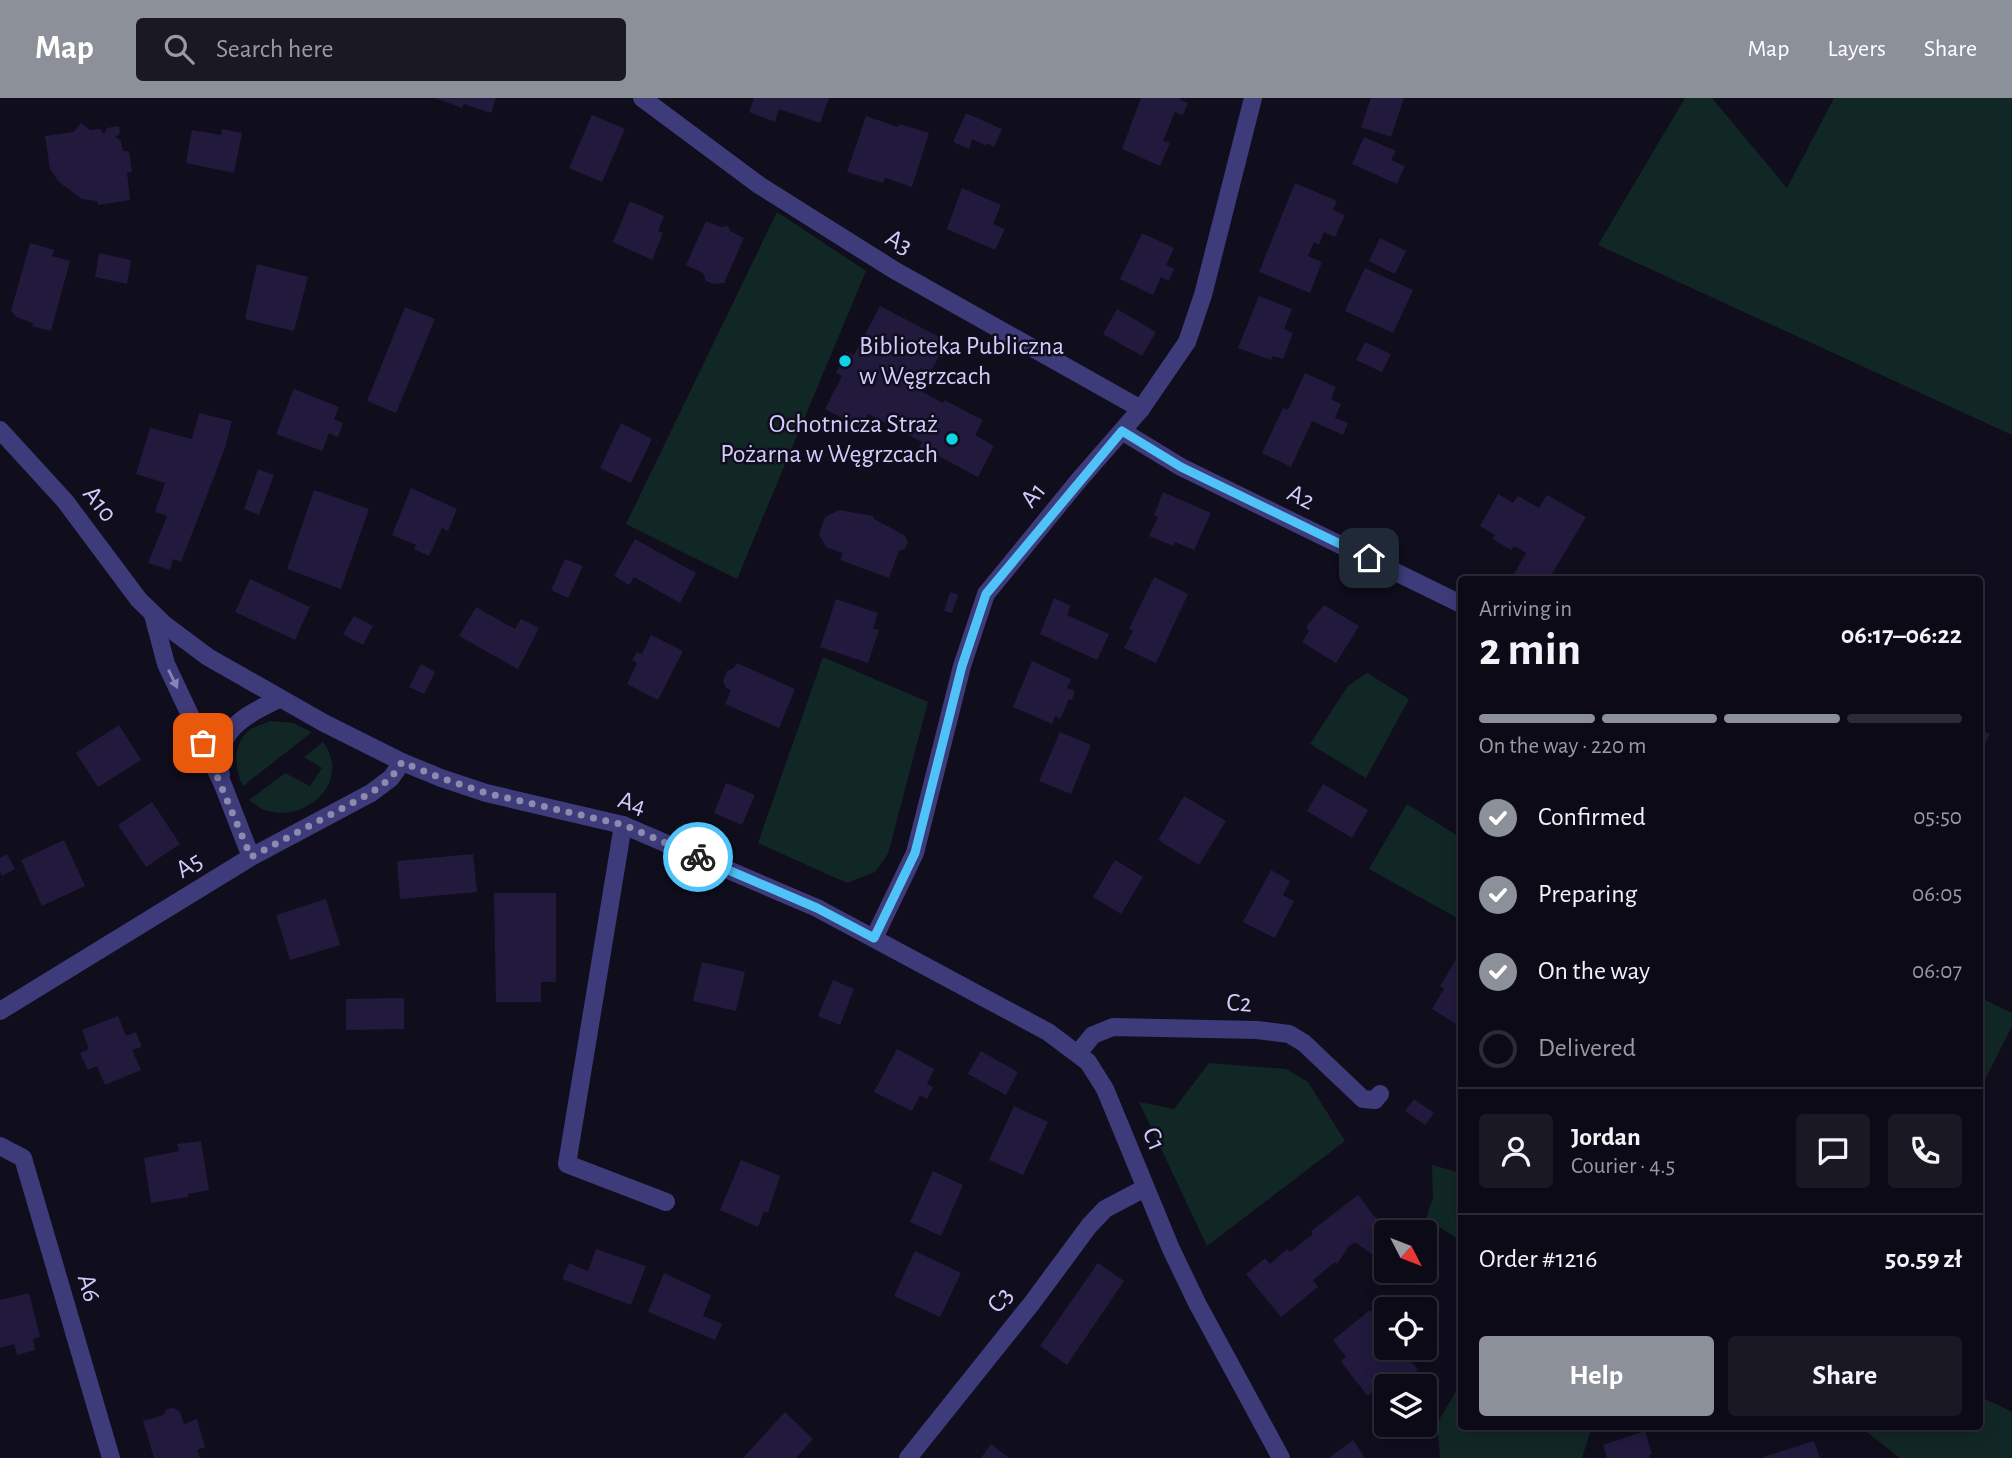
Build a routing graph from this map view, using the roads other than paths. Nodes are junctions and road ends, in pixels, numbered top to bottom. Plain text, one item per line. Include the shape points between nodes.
1 (642, 98) edge
2 (1253, 98) edge
3 (1141, 409) junction
4 (0, 430) edge
5 (1122, 431) junction
6 (1458, 603) edge
7 (153, 615) junction
8 (279, 699) junction
9 (402, 762) junction
10 (223, 785) junction
11 (624, 825) junction
12 (251, 857) junction
13 (874, 938) junction
14 (0, 1011) edge
15 (1078, 1053) junction
16 (1380, 1094) dead end
17 (0, 1146) edge
18 (1145, 1188) junction
19 (666, 1202) dead end
20 (111, 1458) edge
21 (908, 1458) edge
22 (1281, 1458) edge

1 - 3 street, A3 via 759,185 894,270
2 - 3 street, A1 via 1187,342
3 - 5 street, A1
4 - 7 street, A10 via 68,505
5 - 6 street, A2 via 1181,467
5 - 13 street, A1 via 986,594 962,666 915,853
7 - 8 street, A10 via 208,657
7 -> 10 street, A10 via 166,664
8 - 9 street, A10
8 - 10 street, A10 via 233,726 219,766
9 - 11 street, A4 via 486,793
9 - 12 street, A5 via 391,778 371,793
10 - 12 street, A10
11 - 13 street, A4 via 795,898
11 - 19 street via 567,1164
12 - 14 street, A5
13 - 15 street, C1 via 1048,1032
15 - 16 street, C2 via 1093,1035 1113,1027 1289,1034 1363,1099 1375,1100
15 - 18 street, C1 via 1105,1089
17 - 20 street, A6 via 23,1158
18 - 21 street, C3 via 1105,1209 1089,1226
18 - 22 street, C1 via 1197,1303

